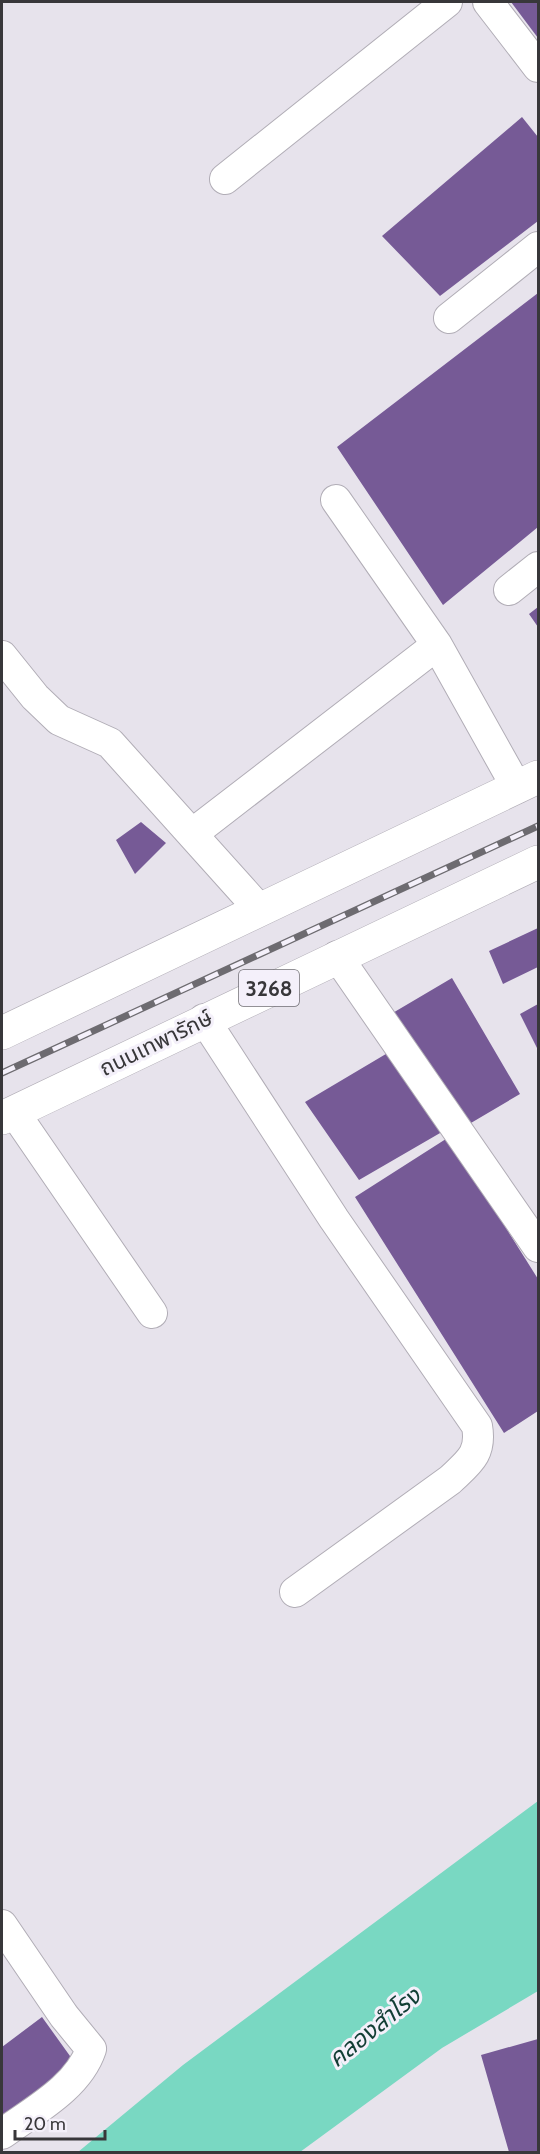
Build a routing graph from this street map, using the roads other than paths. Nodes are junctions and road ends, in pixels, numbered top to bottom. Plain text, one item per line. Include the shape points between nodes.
1 (447, 2) edge
2 (488, 2) edge
3 (538, 67) edge
4 (225, 179) dead end
5 (538, 247) edge
6 (449, 318) dead end
7 (336, 500) dead end
8 (538, 567) edge
9 (509, 590) dead end
10 (437, 645) junction
11 (2, 656) edge
12 (528, 782) edge
13 (192, 834) junction
14 (538, 862) edge
15 (260, 910) junction
16 (337, 956) junction
17 (204, 1019) junction
18 (2, 1033) edge
19 (8, 1115) edge
20 (538, 1247) edge
21 (153, 1313) dead end
22 (295, 1592) dead end
23 (2, 1925) edge
24 (2, 2134) edge

1 - 4 street
2 - 3 street
5 - 6 street
7 - 10 street
8 - 9 street
10 - 12 street
10 - 13 street
11 - 13 street via 59,720 110,743
12 - 15 main road
13 - 15 street
14 - 16 main road, ถนนเทพารักษ์ / 3268
15 - 18 main road
16 - 17 main road, ถนนเทพารักษ์ / 3268
16 - 20 street
17 - 19 main road, ถนนเทพารักษ์ / 3268
17 - 22 street via 334,1219 477,1426 480,1442 473,1458 450,1480
19 - 21 street
23 - 24 street via 64,2016 92,2049 72,2081

